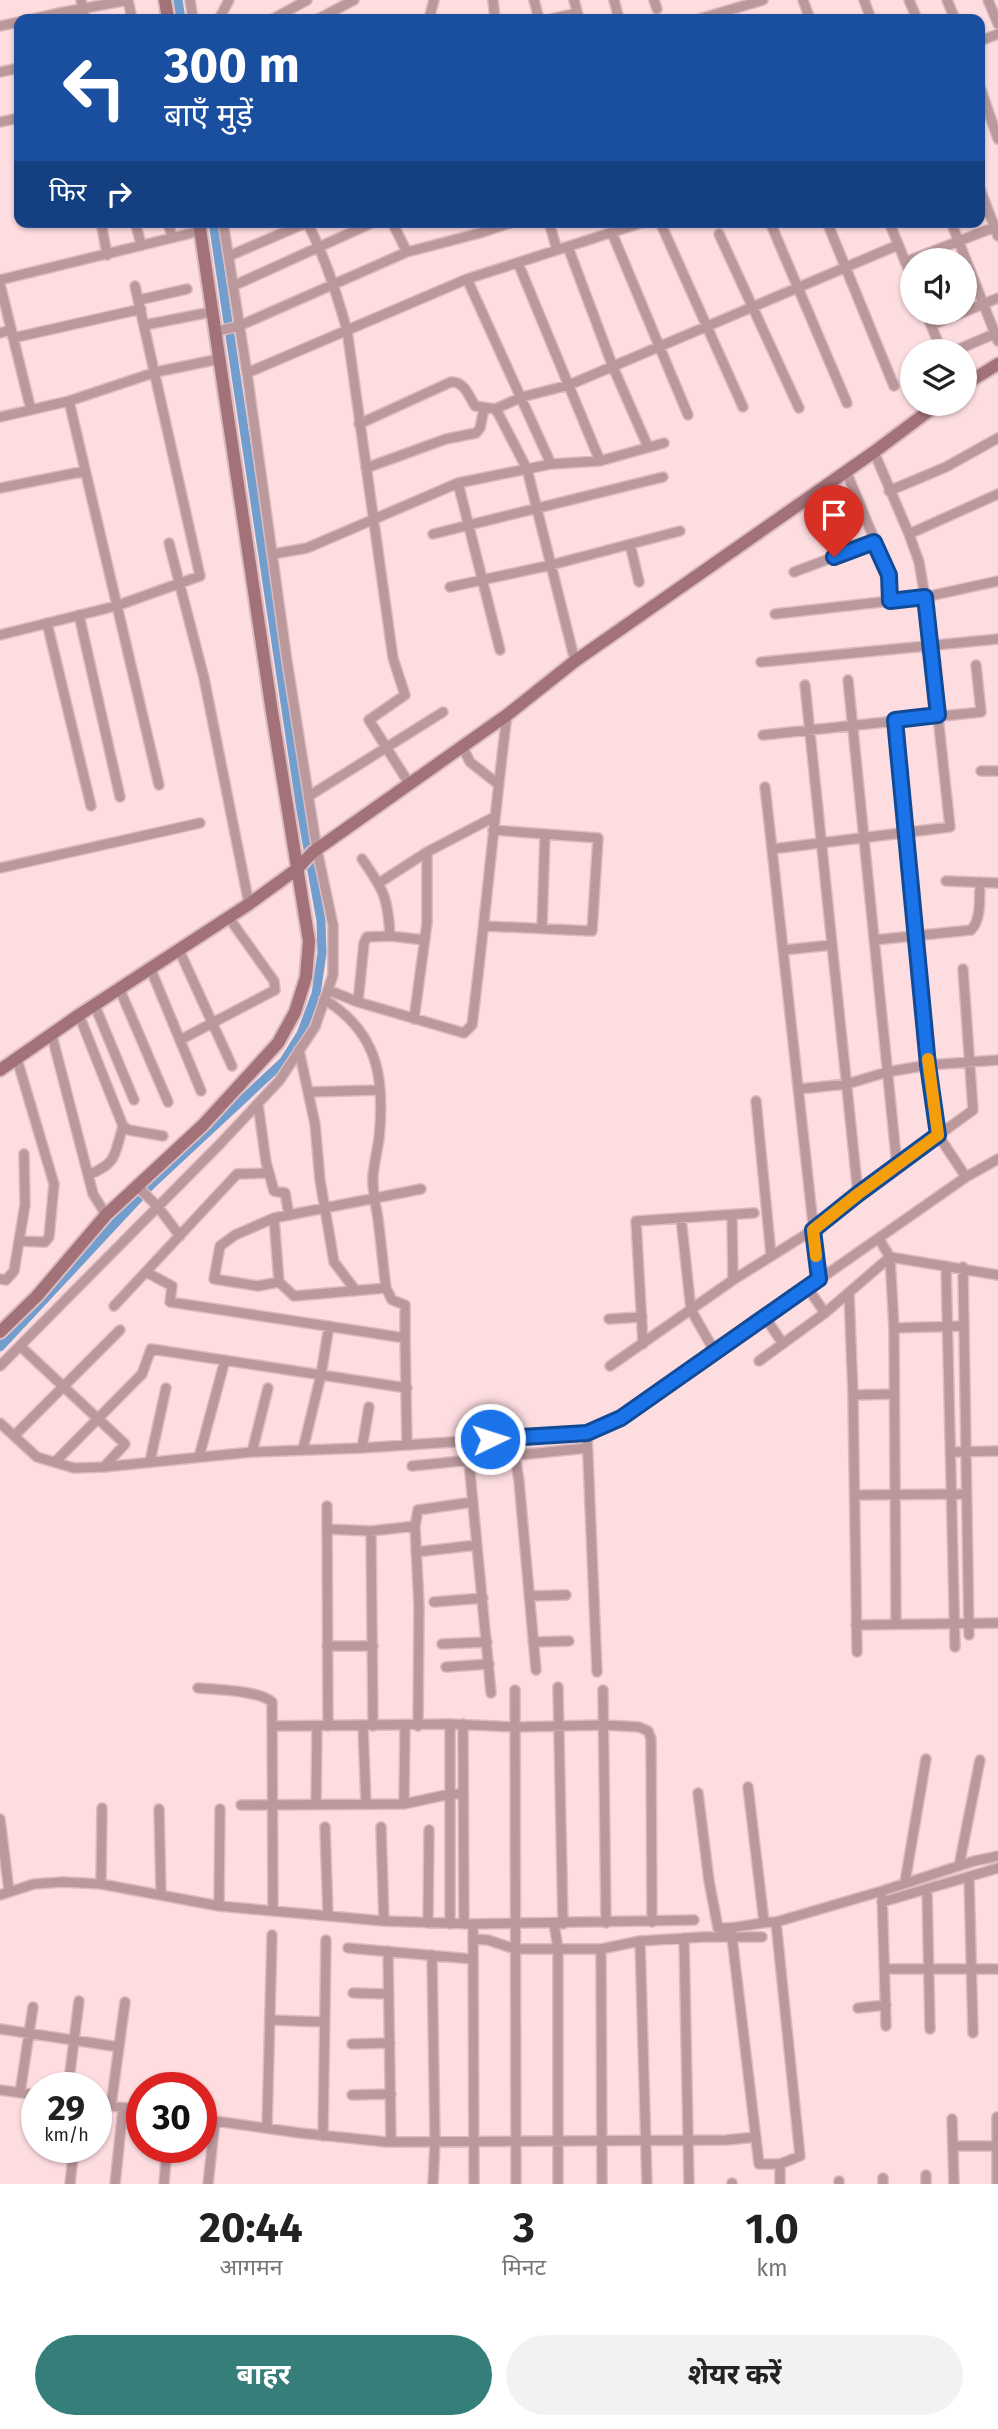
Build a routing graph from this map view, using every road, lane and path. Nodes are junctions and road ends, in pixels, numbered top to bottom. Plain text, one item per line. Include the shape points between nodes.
1 (128, 0) edge
2 (307, 0) edge
3 (355, 0) edge
4 (763, 0) edge
5 (988, 0) edge
6 (82, 4) edge
7 (64, 14) edge
8 (295, 14) edge
9 (328, 14) edge
10 (716, 14) edge
11 (998, 24) edge
12 (985, 98) edge
13 (995, 121) edge
14 (998, 139) edge
15 (985, 202) edge
16 (102, 228) edge
17 (137, 228) edge
18 (170, 228) edge
19 (194, 228) edge
20 (199, 228) edge
21 (224, 228) edge
22 (293, 228) edge
23 (310, 228) edge
24 (361, 228) edge
25 (395, 228) edge
26 (495, 228) edge
27 (551, 228) edge
28 (627, 228) edge
29 (663, 228) edge
30 (773, 228) edge
31 (830, 228) edge
32 (891, 228) edge
33 (953, 228) edge
34 (996, 232) edge
35 (612, 233) junction
36 (719, 234) dead end
37 (172, 237) junction
38 (958, 241) junction
39 (141, 244) junction
40 (898, 245) junction
41 (320, 247) junction
42 (568, 247) junction
43 (940, 248) edge
44 (557, 250) junction
45 (900, 250) edge
46 (407, 252) junction
47 (107, 255) junction
48 (229, 256) junction
49 (518, 263) junction
50 (846, 267) junction
51 (467, 279) junction
52 (0, 282) edge
53 (334, 285) junction
54 (135, 286) dead end
55 (233, 286) junction
56 (798, 288) junction
57 (187, 289) dead end
58 (998, 298) edge
59 (140, 304) junction
60 (983, 305) junction
61 (752, 307) junction
62 (977, 307) edge
63 (211, 312) junction
64 (931, 325) edge
65 (145, 326) junction
66 (237, 327) junction
67 (706, 327) junction
68 (347, 330) junction
69 (217, 331) junction
70 (0, 333) edge
71 (12, 334) junction
72 (996, 337) edge
73 (937, 339) edge
74 (977, 343) edge
75 (660, 347) junction
76 (219, 359) junction
77 (998, 363) edge
78 (613, 367) junction
79 (156, 372) junction
80 (247, 373) junction
81 (977, 377) edge
82 (569, 386) junction
83 (894, 386) dead end
84 (522, 397) junction
85 (69, 401) junction
86 (847, 402) dead end
87 (743, 407) dead end
88 (484, 408) junction
89 (799, 408) dead end
90 (495, 409) junction
91 (31, 410) junction
92 (688, 415) dead end
93 (922, 416) edge
94 (0, 417) edge
95 (359, 424) junction
96 (998, 438) edge
97 (664, 443) dead end
98 (648, 447) junction
99 (874, 452) junction
100 (600, 461) junction
101 (551, 464) junction
102 (366, 468) junction
103 (527, 469) junction
104 (85, 471) junction
105 (846, 471) junction
106 (663, 477) dead end
107 (458, 483) junction
108 (0, 488) edge
109 (889, 491) junction
110 (998, 494) edge
111 (537, 508) junction
112 (372, 520) junction
113 (469, 525) junction
114 (680, 531) dead end
115 (433, 534) dead end
116 (909, 534) junction
117 (874, 542) junction
118 (169, 543) dead end
119 (630, 544) junction
120 (273, 554) junction
121 (551, 565) junction
122 (794, 572) dead end
123 (483, 580) junction
124 (998, 581) edge
125 (179, 582) junction
126 (639, 582) dead end
127 (450, 587) dead end
128 (925, 597) junction
129 (890, 601) junction
130 (116, 606) junction
131 (775, 614) dead end
132 (79, 615) junction
133 (47, 623) junction
134 (0, 635) edge
135 (998, 639) edge
136 (930, 645) junction
137 (500, 650) dead end
138 (575, 661) junction
139 (761, 663) dead end
140 (976, 665) dead end
141 (848, 680) dead end
142 (805, 685) dead end
143 (443, 712) dead end
144 (507, 715) junction
145 (938, 715) junction
146 (895, 720) junction
147 (851, 725) junction
148 (809, 730) junction
149 (763, 735) dead end
150 (388, 748) junction
151 (466, 754) junction
152 (981, 771) dead end
153 (998, 771) edge
154 (498, 784) junction
155 (159, 785) dead end
156 (410, 785) junction
157 (765, 787) dead end
158 (309, 796) junction
159 (120, 797) dead end
160 (91, 806) dead end
161 (494, 817) junction
162 (200, 823) dead end
163 (493, 830) junction
164 (905, 833) junction
165 (545, 834) junction
166 (863, 838) junction
167 (821, 843) junction
168 (772, 849) junction
169 (315, 851) junction
170 (427, 852) junction
171 (362, 859) dead end
172 (299, 866) junction
173 (0, 868) edge
174 (946, 881) dead end
175 (981, 882) junction
176 (379, 883) junction
177 (998, 883) edge
178 (249, 904) junction
179 (229, 918) junction
180 (484, 926) junction
181 (541, 928) junction
182 (390, 936) junction
183 (916, 936) junction
184 (425, 940) junction
185 (874, 940) junction
186 (832, 945) junction
187 (179, 950) junction
188 (783, 950) junction
189 (962, 969) dead end
190 (151, 970) junction
191 (120, 989) junction
192 (326, 994) junction
193 (358, 1002) junction
194 (95, 1006) junction
195 (79, 1015) junction
196 (414, 1019) junction
197 (213, 1024) junction
198 (52, 1036) junction
199 (180, 1041) junction
200 (299, 1051) junction
201 (17, 1059) junction
202 (998, 1060) edge
203 (970, 1061) junction
204 (928, 1065) junction
205 (232, 1066) dead end
206 (0, 1070) edge
207 (887, 1072) junction
208 (847, 1084) junction
209 (799, 1089) junction
210 (379, 1090) junction
211 (201, 1091) dead end
212 (309, 1092) junction
213 (134, 1100) dead end
214 (756, 1101) dead end
215 (168, 1102) dead end
216 (258, 1104) junction
217 (123, 1126) junction
218 (938, 1135) junction
219 (163, 1136) dead end
220 (24, 1154) dead end
221 (998, 1159) edge
222 (897, 1166) junction
223 (269, 1173) junction
224 (88, 1175) junction
225 (966, 1177) junction
226 (421, 1189) dead end
227 (141, 1191) junction
228 (858, 1194) junction
229 (374, 1197) junction
230 (158, 1207) junction
231 (324, 1208) junction
232 (754, 1213) dead end
233 (289, 1214) junction
234 (732, 1214) junction
235 (106, 1215) junction
236 (274, 1218) junction
237 (681, 1218) junction
238 (813, 1230) junction
239 (180, 1236) junction
240 (19, 1241) junction
241 (884, 1247) junction
242 (771, 1255) junction
243 (946, 1266) junction
244 (963, 1267) junction
245 (146, 1272) junction
246 (998, 1275) edge
247 (0, 1279) edge
248 (819, 1279) junction
249 (733, 1280) junction
250 (279, 1282) junction
251 (386, 1288) junction
252 (356, 1291) junction
253 (811, 1293) junction
254 (849, 1293) junction
255 (114, 1306) dead end
256 (691, 1310) junction
257 (825, 1313) junction
258 (642, 1317) junction
259 (609, 1319) dead end
260 (769, 1323) junction
261 (964, 1325) junction
262 (329, 1326) junction
263 (946, 1326) junction
264 (894, 1328) junction
265 (120, 1330) dead end
266 (0, 1332) edge
267 (405, 1338) junction
268 (783, 1343) junction
269 (643, 1344) junction
270 (20, 1346) junction
271 (715, 1352) junction
272 (225, 1360) junction
273 (760, 1361) dead end
274 (0, 1366) edge
275 (610, 1366) dead end
276 (320, 1375) junction
277 (64, 1387) junction
278 (166, 1388) dead end
279 (268, 1388) dead end
280 (407, 1388) junction
281 (894, 1394) junction
282 (853, 1395) junction
283 (369, 1407) dead end
284 (98, 1419) junction
285 (0, 1423) edge
286 (14, 1436) junction
287 (587, 1440) junction
288 (407, 1444) junction
289 (362, 1448) junction
290 (303, 1449) junction
291 (468, 1450) junction
292 (951, 1451) junction
293 (965, 1451) junction
294 (998, 1451) edge
295 (252, 1452) junction
296 (515, 1456) junction
297 (199, 1457) junction
298 (150, 1461) junction
299 (55, 1462) junction
300 (412, 1466) dead end
301 (104, 1467) junction
302 (896, 1494) junction
303 (953, 1494) junction
304 (966, 1494) junction
305 (855, 1495) junction
306 (473, 1502) junction
307 (327, 1506) dead end
308 (415, 1526) junction
309 (327, 1529) junction
310 (371, 1531) junction
311 (477, 1545) junction
312 (416, 1552) junction
313 (566, 1595) dead end
314 (529, 1596) junction
315 (483, 1598) junction
316 (434, 1602) dead end
317 (955, 1623) junction
318 (967, 1623) junction
319 (998, 1623) edge
320 (896, 1624) junction
321 (856, 1625) junction
322 (969, 1635) dead end
323 (569, 1641) dead end
324 (487, 1642) junction
325 (533, 1642) junction
326 (442, 1644) dead end
327 (327, 1646) junction
328 (373, 1646) junction
329 (955, 1647) dead end
330 (856, 1652) dead end
331 (489, 1664) junction
332 (446, 1667) dead end
333 (536, 1670) dead end
334 (597, 1671) dead end
335 (558, 1687) dead end
336 (198, 1688) dead end
337 (515, 1690) dead end
338 (603, 1690) dead end
339 (491, 1693) dead end
340 (450, 1724) junction
341 (463, 1724) junction
342 (604, 1725) junction
343 (273, 1726) junction
344 (317, 1726) junction
345 (328, 1726) junction
346 (368, 1726) junction
347 (405, 1726) junction
348 (418, 1726) junction
349 (558, 1726) junction
350 (516, 1727) junction
351 (926, 1759) dead end
352 (980, 1760) dead end
353 (748, 1787) dead end
354 (698, 1793) dead end
355 (450, 1794) junction
356 (463, 1794) junction
357 (366, 1804) junction
358 (404, 1804) junction
359 (241, 1805) dead end
360 (273, 1805) junction
361 (316, 1805) junction
362 (102, 1808) dead end
363 (159, 1809) dead end
364 (220, 1809) dead end
365 (0, 1819) edge
366 (325, 1827) dead end
367 (381, 1827) dead end
368 (429, 1830) dead end
369 (998, 1856) edge
370 (959, 1866) junction
371 (998, 1868) edge
372 (969, 1877) junction
373 (905, 1882) junction
374 (101, 1884) junction
375 (927, 1890) junction
376 (882, 1891) junction
377 (4, 1893) edge
378 (161, 1894) junction
379 (882, 1902) junction
380 (219, 1906) junction
381 (273, 1910) junction
382 (328, 1916) junction
383 (694, 1920) dead end
384 (384, 1921) junction
385 (652, 1922) junction
386 (764, 1922) junction
387 (776, 1922) junction
388 (428, 1923) junction
389 (517, 1923) junction
390 (606, 1923) junction
391 (450, 1924) junction
392 (468, 1924) junction
393 (559, 1924) junction
394 (732, 1933) junction
395 (272, 1935) dead end
396 (762, 1937) dead end
397 (684, 1938) junction
398 (473, 1939) junction
399 (326, 1941) dead end
400 (640, 1941) junction
401 (348, 1948) dead end
402 (515, 1949) junction
403 (558, 1949) junction
404 (601, 1949) junction
405 (388, 1951) junction
406 (432, 1955) junction
407 (472, 1959) junction
408 (886, 1969) junction
409 (929, 1969) junction
410 (972, 1969) junction
411 (998, 1969) edge
412 (354, 1993) dead end
413 (389, 1994) junction
414 (79, 2001) dead end
415 (125, 2002) dead end
416 (886, 2006) junction
417 (33, 2007) dead end
418 (858, 2008) dead end
419 (270, 2020) junction
420 (325, 2022) junction
421 (886, 2026) dead end
422 (0, 2029) edge
423 (930, 2029) dead end
424 (974, 2033) dead end
425 (28, 2034) junction
426 (72, 2040) junction
427 (390, 2043) junction
428 (352, 2044) dead end
429 (119, 2047) junction
430 (69, 2072) edge
431 (0, 2090) edge
432 (20, 2093) joint
433 (390, 2094) junction
434 (352, 2095) dead end
435 (112, 2099) edge
436 (112, 2106) edge
437 (123, 2108) junction
438 (126, 2108) edge
439 (997, 2117) edge
440 (952, 2119) dead end
441 (217, 2121) edge
442 (267, 2129) junction
443 (323, 2136) junction
444 (756, 2137) junction
445 (601, 2141) junction
446 (647, 2141) junction
447 (689, 2141) junction
448 (391, 2142) junction
449 (435, 2142) junction
450 (474, 2142) junction
451 (516, 2142) junction
452 (558, 2142) junction
453 (953, 2146) junction
454 (998, 2146) edge
455 (72, 2163) edge
456 (165, 2163) edge
457 (210, 2163) edge
458 (780, 2164) junction
459 (70, 2184) edge
460 (115, 2184) edge
461 (163, 2184) edge
462 (208, 2184) edge
463 (433, 2184) edge
464 (474, 2184) edge
465 (516, 2184) edge
466 (558, 2184) edge
467 (602, 2184) edge
468 (647, 2184) edge
469 (689, 2184) edge
470 (779, 2184) edge
471 (954, 2184) edge
472 (997, 2184) edge

1 - 6 street
2 - 8 street
3 - 9 street
4 - 10 street
5 - 11 street
6 - 7 street
12 - 13 street
13 - 14 street
15 - 34 street
16 - 47 street
17 - 39 street
18 - 37 street
19 - 37 street
20 - 63 street
21 - 48 street
22 - 48 street
23 - 41 street
24 - 41 street
25 - 46 street
26 - 46 street
27 - 44 street
28 - 35 street
29 - 67 street
30 - 56 street
31 - 50 street
32 - 40 street
33 - 38 street
34 - 38 street
35 - 42 street
35 - 75 street
36 - 61 street
37 - 39 street
38 - 43 street
38 - 60 street
39 - 47 street
40 - 45 street
40 - 50 street
41 - 53 street
41 - 55 street
42 - 44 street
42 - 78 street
44 - 49 street
46 - 53 street
47 - 52 street
48 - 55 street
49 - 51 street
49 - 82 street
50 - 56 street
50 - 83 street
51 - 68 street
51 - 84 street
52 - 71 street
53 - 66 street
53 - 68 street
54 - 59 street
55 - 66 street
56 - 61 street
56 - 86 street
57 - 59 street
58 - 60 street
59 - 65 street
59 - 71 street
60 - 62 street
60 - 72 street
61 - 67 street
61 - 89 street
63 - 65 street
63 - 69 street
64 - 73 street
65 - 79 street
66 - 69 street
66 - 80 street
67 - 75 street
67 - 87 street
68 - 80 street
68 - 95 street
69 - 76 street
70 - 71 street
71 - 91 street
72 - 74 street
75 - 78 street
75 - 92 street
76 - 79 street
76 - 172 street
77 - 81 street
78 - 82 street
78 - 98 street
79 - 85 street
79 - 125 street via 200,576
80 - 120 street
82 - 84 street
82 - 100 street
84 - 90 street
84 - 101 street
85 - 91 street
85 - 104 street
88 - 90 street
88 - 95 street via 475,406 457,381
88 - 102 street via 476,433
90 - 103 street
91 - 94 street
93 - 99 street
95 - 102 street
96 - 109 street
97 - 98 street
98 - 100 street
99 - 105 street
99 - 109 street
100 - 101 street
101 - 103 street
102 - 112 street
103 - 107 street
103 - 111 street
104 - 108 street
104 - 130 street
105 - 117 street
105 - 138 street
106 - 111 street
107 - 112 street
107 - 113 street
109 - 116 street
110 - 116 street
111 - 113 street
111 - 121 street
112 - 120 street via 307,548
112 - 150 street via 392,653 405,695 369,720
113 - 115 street
113 - 123 street
114 - 119 street
116 - 128 street
117 - 122 street
117 - 129 street via 889,575
118 - 125 street
119 - 121 street
119 - 126 street
120 - 158 street
121 - 123 street
121 - 138 street
123 - 127 street
123 - 137 street
124 - 128 street
125 - 130 street
125 - 178 street via 204,678
128 - 129 street
128 - 136 street
129 - 131 street
130 - 132 street
130 - 155 street
132 - 133 street
132 - 159 street
133 - 134 street
133 - 160 street
135 - 136 street
136 - 139 street
136 - 145 street
138 - 144 street
140 - 145 street via 981,712
141 - 147 street
142 - 148 street
143 - 150 street
144 - 151 street
144 - 154 street
145 - 146 street
145 - 164 street via 950,827
146 - 147 street
146 - 164 street
147 - 148 street
147 - 166 street
148 - 149 street
148 - 167 street
150 - 156 street
150 - 158 street
151 - 154 street
151 - 156 street
152 - 153 street
154 - 161 street
156 - 169 street
157 - 168 street
158 - 169 street
161 - 163 street
161 - 170 street
162 - 173 street
163 - 165 street
163 - 180 street
164 - 166 street
164 - 183 street
165 - 181 street
165 - 181 street via 598,838 592,931
166 - 167 street
166 - 185 street
167 - 168 street
167 - 186 street
168 - 188 street
169 - 172 street
169 - 192 street via 333,925 333,975
170 - 176 street
170 - 184 street
171 - 176 street
172 - 178 street
172 - 227 street via 309,942 306,977 295,1012 278,1043
174 - 175 street
175 - 177 street
175 - 183 street via 978,918 971,930
176 - 182 street via 388,905
178 - 179 street
179 - 187 street
179 - 197 street via 276,986 272,993
180 - 181 street
180 - 196 street via 472,1026 464,1033
182 - 184 street
182 - 193 street via 367,937 364,943
183 - 185 street
183 - 204 street
184 - 196 street
185 - 207 street
186 - 188 street
186 - 208 street
187 - 190 street
187 - 197 street
188 - 209 street
189 - 203 street
190 - 191 street
190 - 199 street
191 - 194 street
191 - 215 street
192 - 193 street
192 - 200 street
192 - 210 street via 371,1046
193 - 196 street
194 - 195 street
194 - 213 street
195 - 198 street
195 - 217 street
197 - 199 street
197 - 205 street
198 - 201 street
198 - 224 street
199 - 211 street
200 - 212 street
200 - 216 street
201 - 206 street
201 - 240 street via 54,1192 49,1237 45,1242
202 - 203 street
203 - 204 street
203 - 218 street via 973,1110
204 - 207 street
204 - 218 street
207 - 208 street
207 - 222 street
208 - 209 street
208 - 228 street
209 - 238 street
210 - 212 street
210 - 229 street
212 - 231 street
214 - 242 street
216 - 223 street
216 - 230 street
217 - 219 street
217 - 224 street via 112,1163
218 - 222 street
218 - 225 street
220 - 240 street via 26,1194
221 - 225 street
222 - 228 street
223 - 233 street via 274,1191 285,1193
223 - 239 street via 237,1174
224 - 235 street
225 - 241 street
226 - 229 street
227 - 230 street
227 - 235 street
228 - 238 street
229 - 231 street
229 - 251 street
230 - 239 street
230 - 270 street
231 - 233 street
231 - 252 street via 334,1262
232 - 234 street
233 - 236 street
234 - 237 street
234 - 249 street
235 - 266 street
236 - 250 street
236 - 250 street via 220,1246 214,1279 258,1286
237 - 256 street
237 - 258 street via 636,1221
238 - 242 street
238 - 248 street
239 - 245 street
240 - 247 street via 11,1277
241 - 243 street
241 - 248 street
241 - 254 street
241 - 264 street
242 - 249 street
243 - 244 street
243 - 263 street
244 - 246 street
244 - 261 street
245 - 255 street
245 - 262 street via 172,1286 170,1302
248 - 253 street
249 - 256 street
250 - 252 street via 294,1296
251 - 252 street
251 - 267 street via 391,1300 405,1305
253 - 257 street
253 - 260 street
254 - 257 street
254 - 282 street
256 - 269 street
256 - 271 street
257 - 268 street
258 - 259 street
258 - 269 street
260 - 268 street
260 - 271 street
261 - 263 street
261 - 293 street
262 - 267 street
262 - 276 street
263 - 264 street
263 - 292 street
264 - 281 street
265 - 277 street
267 - 280 street
268 - 273 street
269 - 275 street
270 - 274 street
270 - 277 street
271 - 287 street
272 - 276 street
272 - 284 street via 151,1349 142,1374
272 - 297 street
276 - 280 street
276 - 290 street
277 - 284 street
277 - 286 street
278 - 298 street
279 - 295 street
280 - 288 street
281 - 282 street
281 - 302 street
282 - 305 street
283 - 289 street
284 - 299 street
284 - 301 street via 125,1444
285 - 286 street
286 - 299 street via 37,1457
287 - 291 street
287 - 296 street
287 - 334 street
288 - 289 street
288 - 291 street
289 - 290 street
290 - 295 street
291 - 296 street
291 - 300 street
291 - 306 street
292 - 293 street
292 - 303 street
293 - 294 street
293 - 304 street
295 - 297 street
296 - 314 street
297 - 298 street
298 - 301 street
299 - 301 street via 74,1468
302 - 303 street
302 - 305 street
302 - 320 street
303 - 304 street
303 - 317 street
304 - 318 street
305 - 321 street
306 - 308 street via 418,1510
306 - 311 street
307 - 309 street
308 - 310 street
308 - 312 street
309 - 310 street
309 - 327 street
310 - 328 street
311 - 312 street
311 - 315 street
312 - 348 street
313 - 314 street
314 - 325 street
315 - 316 street
315 - 324 street
317 - 318 street
317 - 320 street
317 - 329 street
318 - 319 street
318 - 322 street
320 - 321 street
321 - 330 street
323 - 325 street
324 - 326 street
324 - 331 street
325 - 333 street
327 - 328 street
327 - 345 street
328 - 346 street
331 - 332 street
331 - 339 street
335 - 349 street
336 - 343 street via 267,1698 272,1702
337 - 350 street
338 - 342 street
340 - 341 street
340 - 348 street
340 - 355 street
341 - 350 street
341 - 356 street
342 - 349 street
342 - 385 street via 639,1727 648,1731 651,1739
342 - 390 street
343 - 344 street
343 - 360 street
344 - 345 street
344 - 361 street
345 - 346 street
346 - 347 street
346 - 357 street
347 - 348 street
347 - 358 street
349 - 350 street
349 - 393 street
350 - 389 street
351 - 373 street
352 - 370 street
353 - 386 street
354 - 394 street via 718,1928
355 - 356 street
355 - 358 street
355 - 391 street
356 - 392 street
357 - 358 street
357 - 361 street
359 - 360 street
360 - 361 street
360 - 381 street
362 - 374 street
363 - 378 street
364 - 380 street
365 - 377 street
366 - 382 street
367 - 384 street
368 - 388 street
369 - 370 street
370 - 373 street
371 - 372 street
372 - 375 street
372 - 410 street
373 - 376 street
374 - 377 street via 44,1883
374 - 378 street
375 - 379 street
375 - 409 street
376 - 379 street
376 - 387 street
378 - 380 street
379 - 408 street
380 - 381 street
381 - 382 street
382 - 384 street
383 - 385 street
384 - 388 street
385 - 390 street
386 - 387 street
386 - 394 street
387 - 458 street via 800,2156
388 - 391 street
389 - 392 street
389 - 393 street
389 - 402 street
390 - 393 street
391 - 392 street
392 - 398 street
393 - 403 street
394 - 396 street
394 - 397 street
394 - 444 street
395 - 419 street
397 - 400 street
397 - 447 street
398 - 402 street
398 - 407 street
399 - 420 street
400 - 404 street
400 - 446 street
401 - 405 street
402 - 403 street
402 - 451 street
403 - 404 street
403 - 452 street
404 - 445 street
405 - 406 street
405 - 413 street
406 - 407 street
406 - 449 street
407 - 450 street
408 - 409 street
408 - 416 street
409 - 410 street
409 - 423 street
410 - 411 street
410 - 424 street
412 - 413 street
413 - 427 street
414 - 426 street
415 - 429 street
416 - 418 street
416 - 421 street
417 - 425 street
419 - 420 street
419 - 442 street
420 - 443 street
422 - 425 street
425 - 426 street
425 - 432 street
426 - 429 street
426 - 430 street
427 - 428 street
427 - 433 street
429 - 435 street
431 - 432 street
433 - 434 street
433 - 448 street
436 - 437 street
437 - 438 street
437 - 460 street
439 - 454 street
440 - 453 street
441 - 442 street
442 - 443 street
443 - 448 street
444 - 447 street
444 - 458 street via 759,2164
445 - 446 street
445 - 452 street
445 - 467 street
446 - 447 street
446 - 468 street
447 - 469 street
448 - 449 street
449 - 450 street
449 - 463 street
450 - 451 street
450 - 464 street
451 - 452 street
451 - 465 street
452 - 466 street
453 - 454 street
453 - 471 street
454 - 472 street
455 - 459 street
456 - 461 street
457 - 462 street
458 - 470 street

